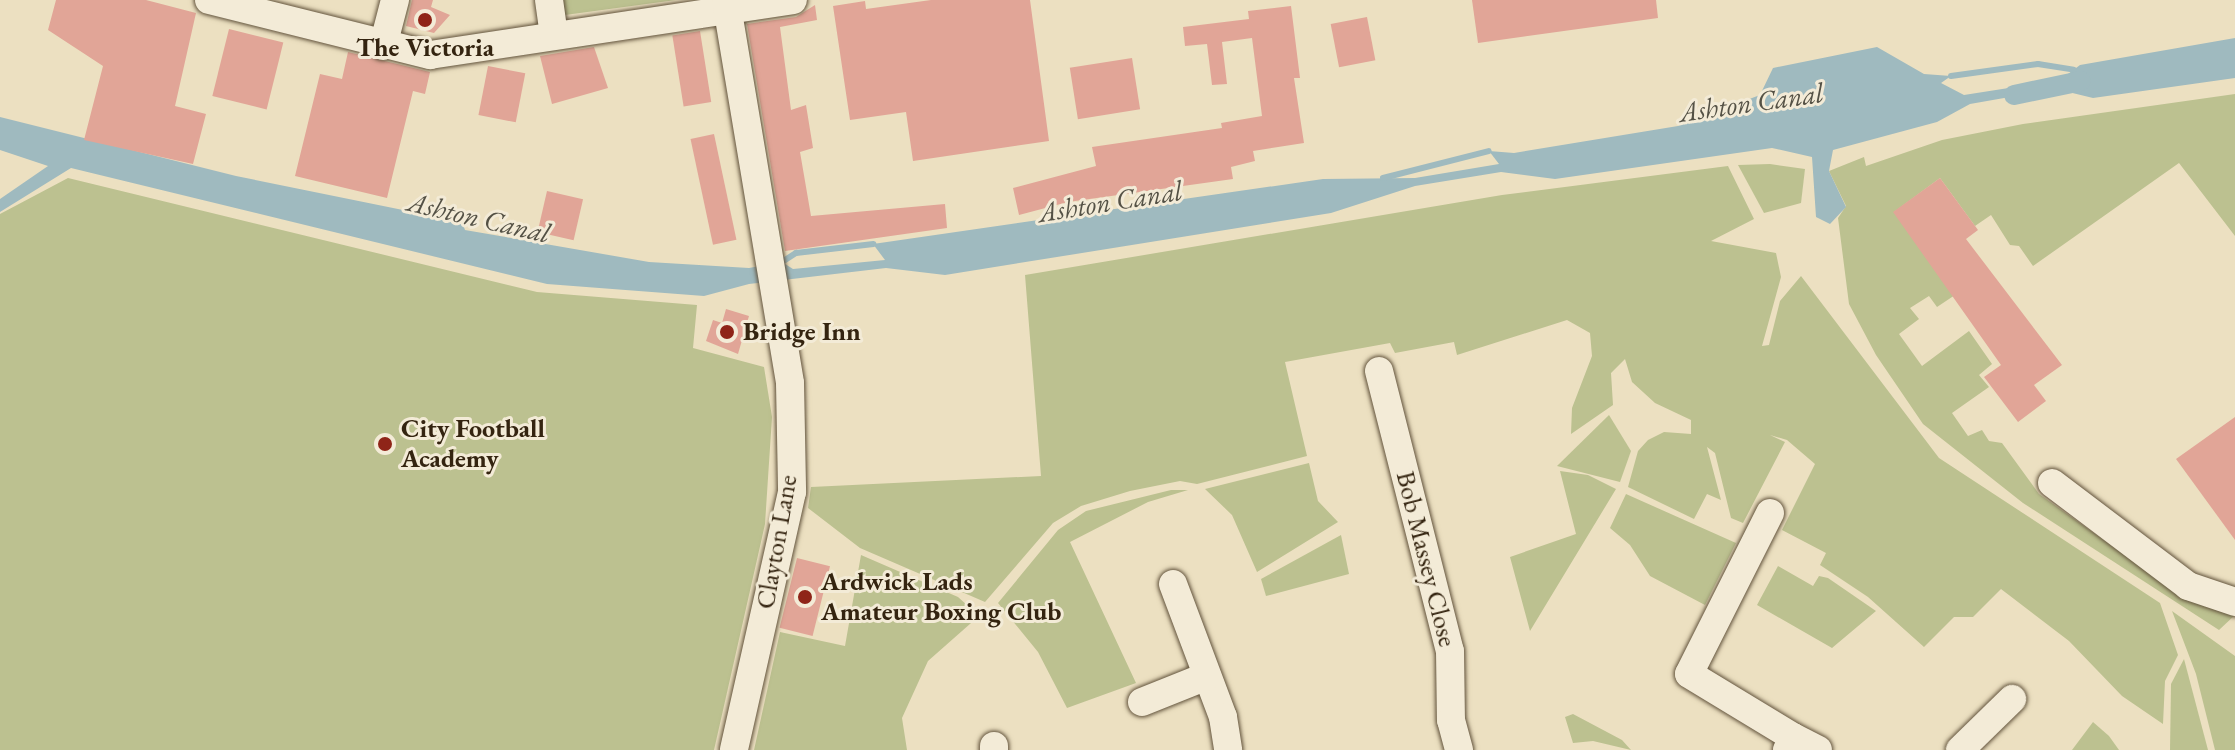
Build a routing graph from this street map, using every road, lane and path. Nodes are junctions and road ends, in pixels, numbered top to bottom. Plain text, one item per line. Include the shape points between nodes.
1 (209, 0) edge
2 (395, 0) edge
3 (549, 0) edge
4 (793, 0) edge
5 (726, 4) edge
6 (554, 35) junction
7 (383, 46) junction
8 (1379, 371) dead end
9 (2052, 483) dead end
10 (1770, 513) dead end
11 (1173, 584) dead end
12 (2235, 602) edge
13 (1207, 676) junction
14 (2012, 699) dead end
15 (1142, 702) dead end
16 (1790, 743) edge
17 (734, 750) edge
18 (1228, 750) edge
19 (1459, 750) edge
20 (1818, 750) edge
21 (1960, 750) edge

1 - 7 street
2 - 7 street
3 - 6 street
4 - 5 street
5 - 6 street
5 - 17 street, Clayton Lane via 790,383 792,492
6 - 7 street via 430,55
8 - 19 street, Bob Massey Close via 1450,651 1451,720
9 - 12 street via 2188,586
10 - 16 street via 1689,674
11 - 13 street
13 - 15 street
13 - 18 street via 1229,737
14 - 21 street
16 - 20 street

